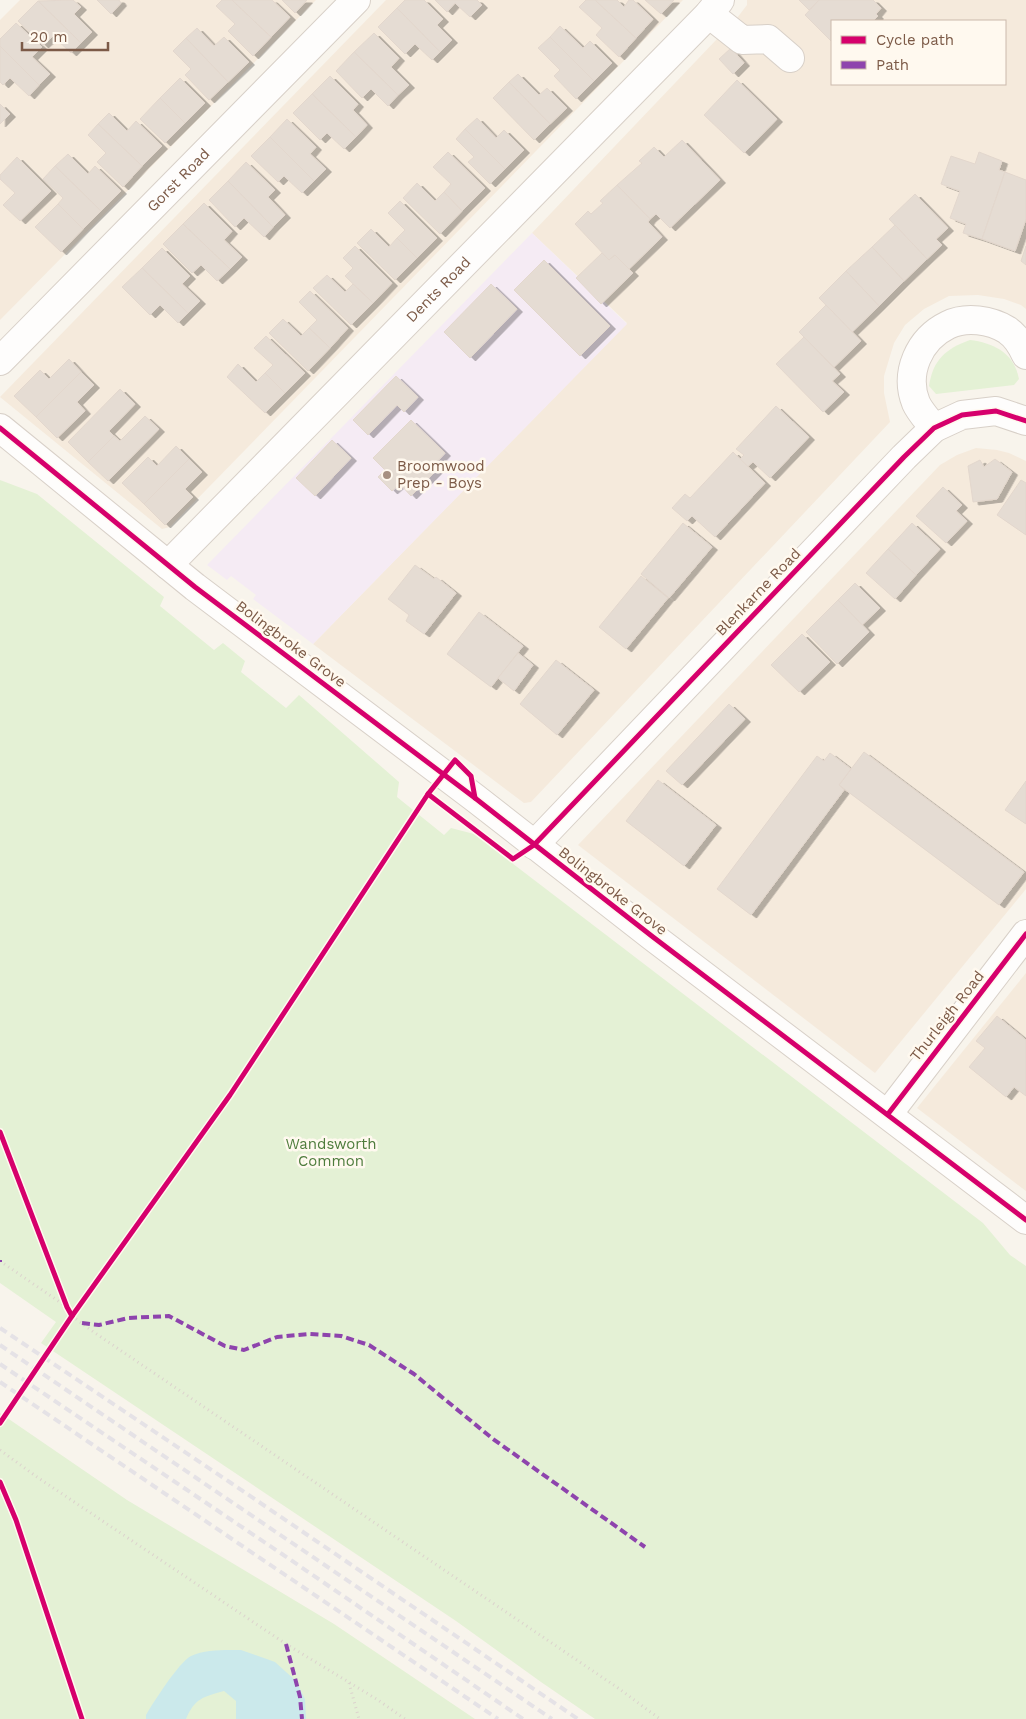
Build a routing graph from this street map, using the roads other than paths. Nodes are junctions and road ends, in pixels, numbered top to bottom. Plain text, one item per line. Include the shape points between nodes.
1 (356, 0) edge
2 (714, 7) edge
3 (790, 58) dead end
4 (1026, 355) edge
5 (0, 361) edge
6 (1026, 421) edge
7 (0, 428) edge
8 (934, 428) junction
9 (168, 565) junction
10 (534, 845) junction
11 (1026, 934) edge
12 (888, 1114) junction
13 (1026, 1220) edge

1 - 5 street, Gorst Road
2 - 3 street via 742,40 768,39
2 - 9 street, Dents Road
4 - 8 street via 1022,345 1009,331 990,323 969,320 949,324 932,336 916,355 911,382 916,404
6 - 8 street, Blenkarne Road via 996,411 962,415
7 - 9 street, Bolingbroke Grove
8 - 10 street, Blenkarne Road
9 - 10 street, Bolingbroke Grove
10 - 12 street, Bolingbroke Grove
11 - 12 street, Thurleigh Road
12 - 13 street, Bolingbroke Grove

